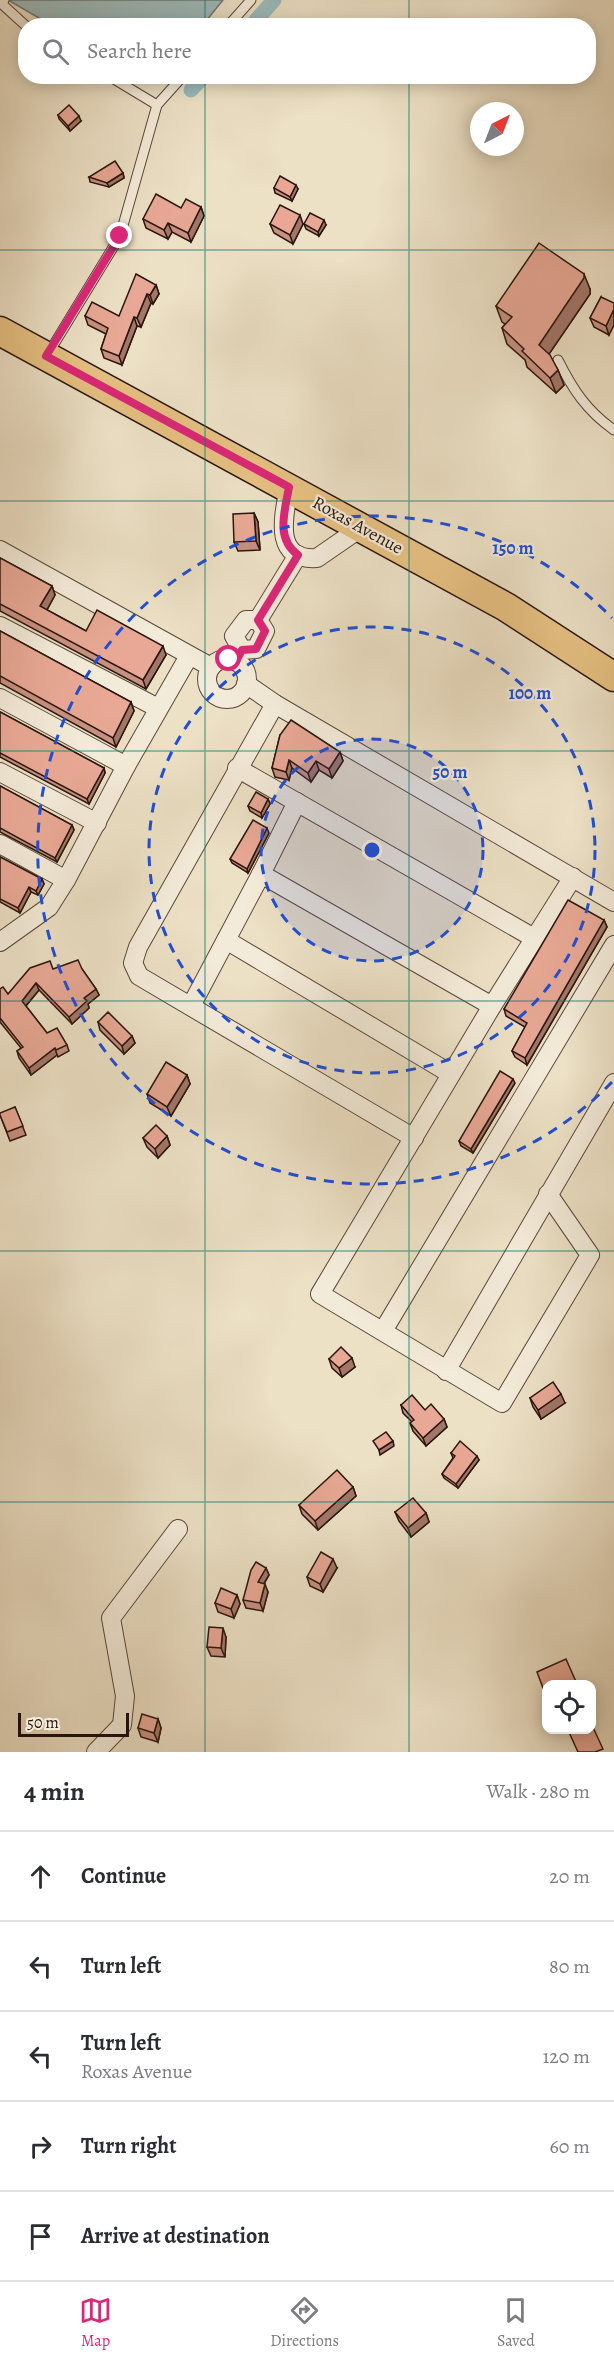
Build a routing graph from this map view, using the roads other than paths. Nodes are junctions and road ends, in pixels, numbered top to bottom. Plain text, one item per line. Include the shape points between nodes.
1 (4, 0) edge
2 (251, 0) edge
3 (235, 18) edge
4 (18, 19) edge
5 (122, 84) edge
6 (176, 84) edge
7 (157, 105) junction
8 (0, 331) edge
9 (46, 356) junction
10 (558, 360) dead end
11 (614, 430) edge
12 (289, 487) junction
13 (362, 527) junction
14 (0, 550) edge
15 (298, 555) junction
16 (0, 626) edge
17 (189, 656) junction
18 (239, 656) junction
19 (211, 667) junction
20 (613, 672) edge
21 (246, 684) junction
22 (0, 698) edge
23 (275, 704) junction
24 (158, 708) junction
25 (126, 766) junction
26 (237, 768) junction
27 (0, 772) edge
28 (297, 802) junction
29 (97, 823) junction
30 (0, 844) edge
31 (261, 874) junction
32 (573, 877) junction
33 (66, 880) junction
34 (614, 902) edge
35 (0, 920) edge
36 (17, 929) junction
37 (534, 938) junction
38 (226, 940) junction
39 (0, 942) edge
40 (614, 945) edge
41 (191, 1006) junction
42 (492, 1006) junction
43 (452, 1074) junction
44 (614, 1083) edge
45 (414, 1138) junction
46 (548, 1194) junction
47 (383, 1331) junction
48 (446, 1371) junction
49 (178, 1528) dead end
50 (96, 1752) edge

1 - 4 lane via 2,4
2 - 3 lane
5 - 7 lane
6 - 7 lane
7 - 9 lane via 120,236
8 - 9 main road, Roxas Avenue
9 - 12 main road, Roxas Avenue
10 - 11 lane via 573,390 598,419
12 - 13 main road, Roxas Avenue
12 - 15 street via 282,525 285,540
13 - 15 street via 317,558
13 - 20 main road, Roxas Avenue
14 - 17 street
15 - 18 street via 258,620 246,620 234,636
16 - 24 street
17 - 19 street
17 - 24 street
18 - 19 street
18 - 21 street
19 - 21 street via 209,687 219,697 232,698
21 - 23 street
22 - 25 street
23 - 26 street
23 - 32 street
24 - 25 street
25 - 29 street
26 - 28 street
26 - 41 street via 138,947 133,963 139,976
27 - 29 street
28 - 31 street
28 - 37 street
29 - 33 street
30 - 33 street
31 - 38 street
31 - 42 street
32 - 34 street
32 - 37 street
33 - 36 street via 49,907
35 - 36 street
36 - 39 street
37 - 42 street
38 - 41 street
38 - 43 street
40 - 47 street
41 - 45 street
42 - 43 street
43 - 45 street
44 - 46 street
45 - 47 street via 320,1294
46 - 48 street
46 - 48 street via 590,1255 502,1403
47 - 48 street
49 - 50 street via 111,1618 125,1696 122,1725

